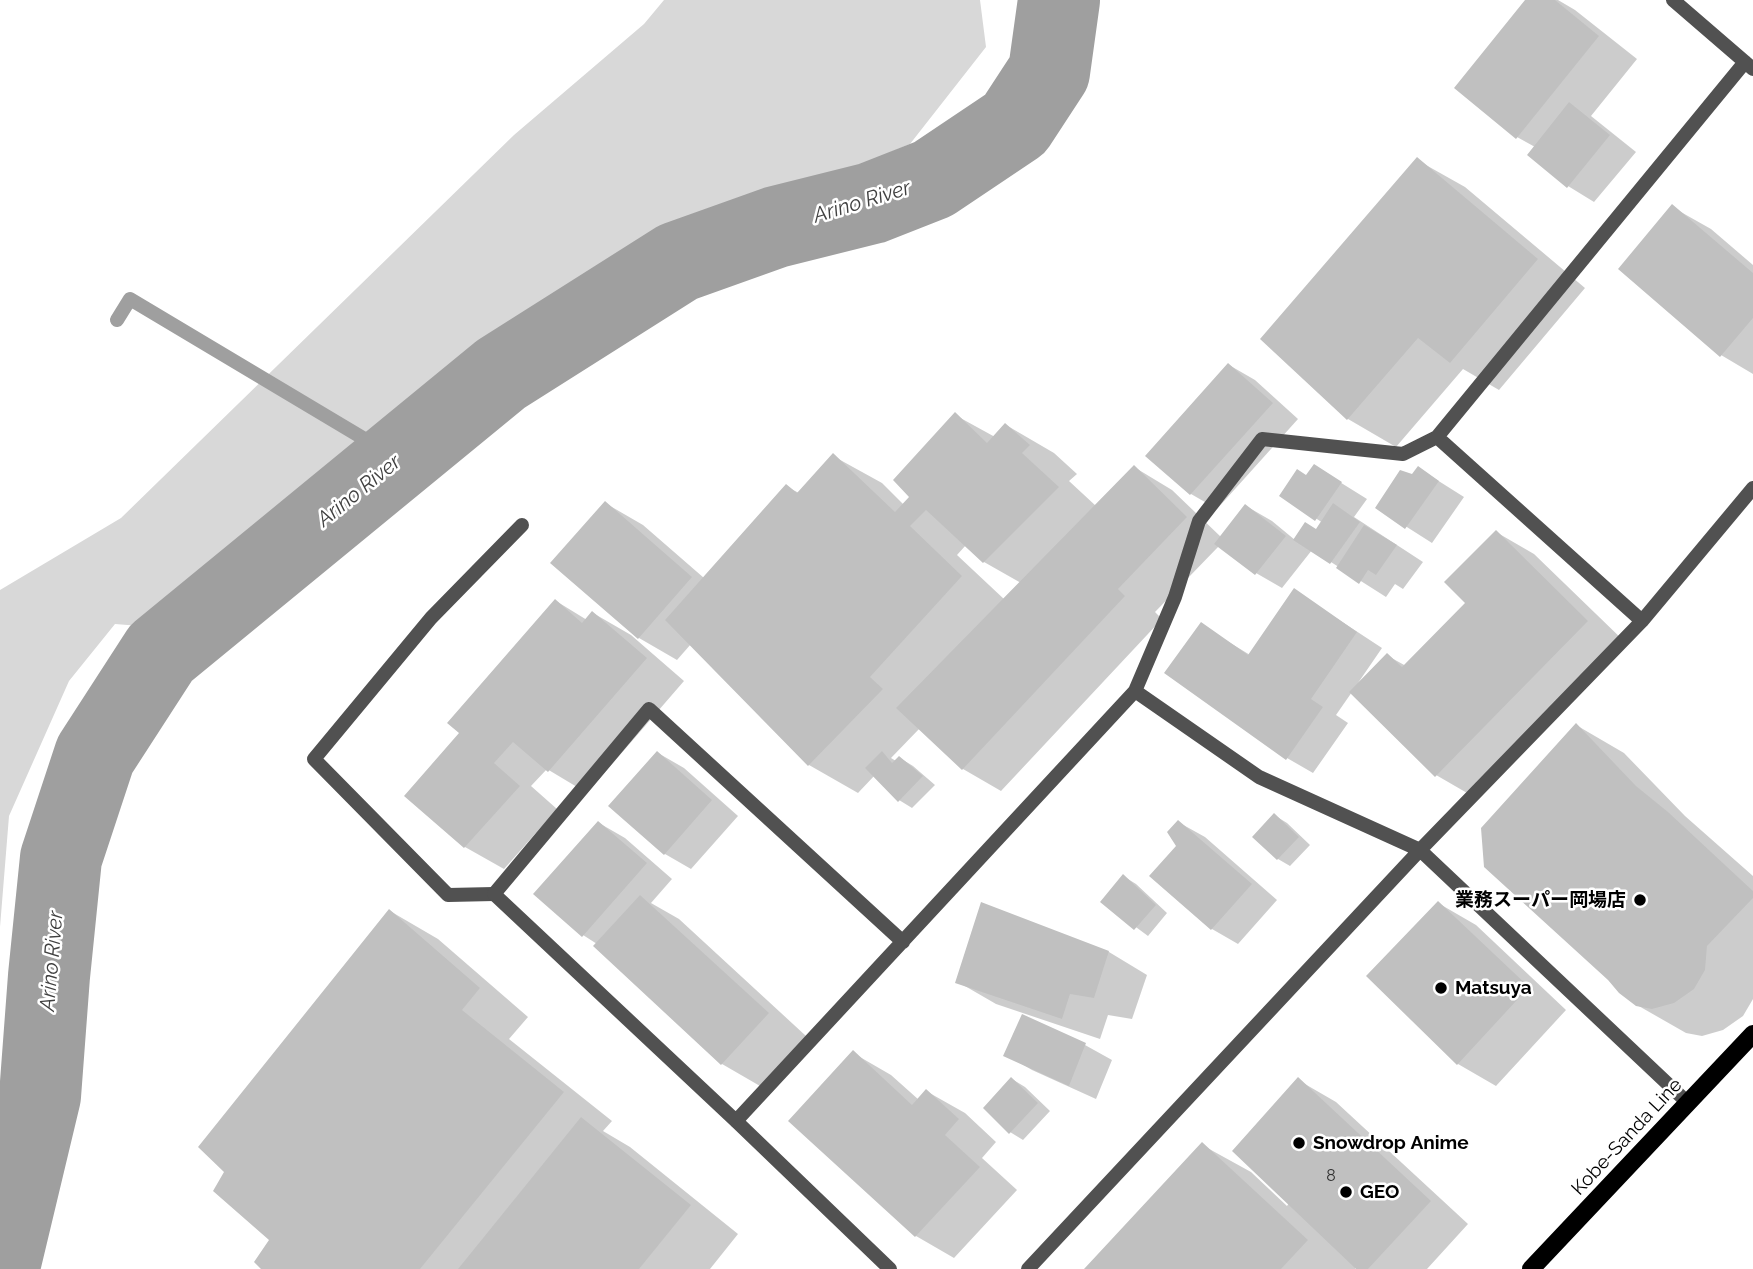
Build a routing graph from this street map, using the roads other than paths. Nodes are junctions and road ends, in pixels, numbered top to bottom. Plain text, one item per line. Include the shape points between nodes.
1 (1673, 0) edge
2 (1749, 65) edge
3 (1437, 437) junction
4 (1753, 489) edge
5 (522, 525) dead end
6 (1642, 621) junction
7 (1135, 691) junction
8 (1420, 850) junction
9 (494, 894) junction
10 (903, 942) junction
11 (1753, 1034) edge
12 (1688, 1103) junction
13 (736, 1121) junction
14 (890, 1269) edge
15 (1028, 1269) edge
16 (1531, 1269) edge

1 - 2 street
2 - 3 street
3 - 6 street
3 - 7 street via 1404,454 1262,439 1199,521 1175,597
4 - 6 street
5 - 9 street via 431,618 314,759 448,895
6 - 8 street
7 - 8 street via 1259,777
7 - 10 street
8 - 12 street
8 - 15 street
9 - 10 street via 649,709
9 - 13 street
10 - 13 street
11 - 12 main road, Kobe-Sanda Line
12 - 16 main road, Kobe-Sanda Line
13 - 14 street

